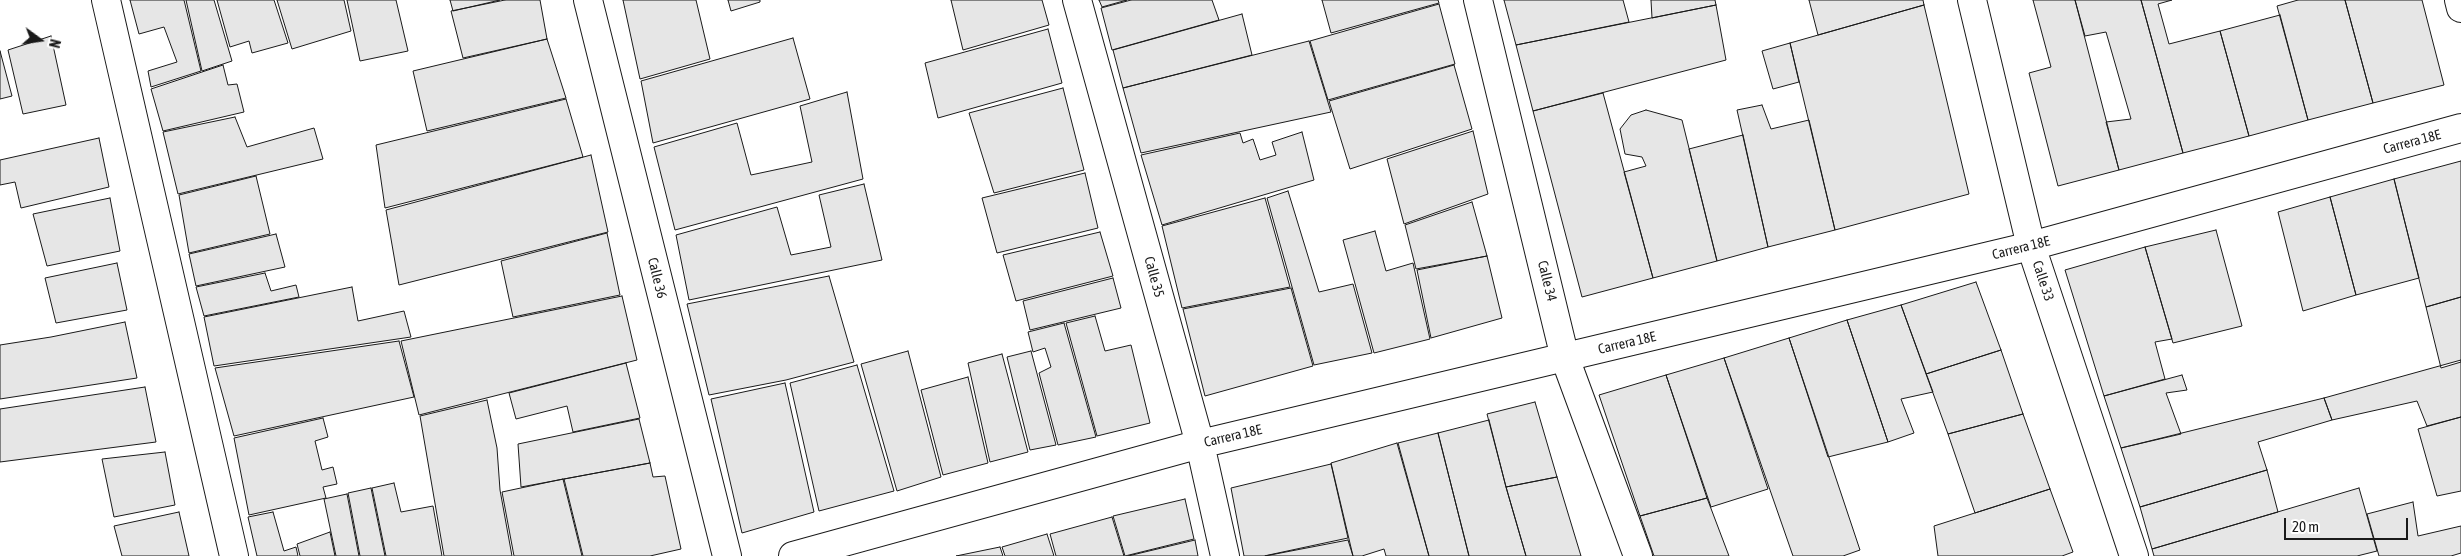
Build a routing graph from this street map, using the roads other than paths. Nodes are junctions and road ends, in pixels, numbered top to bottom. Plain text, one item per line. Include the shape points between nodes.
1 (106, 0) edge
2 (588, 0) edge
3 (1077, 0) edge
4 (1478, 0) edge
5 (1972, 0) edge
6 (2459, 0) edge
7 (2461, 8) edge
8 (2461, 128) edge
9 (2031, 246) junction
10 (1565, 358) junction
11 (1200, 444) junction
12 (234, 556) edge
13 (727, 556) edge
14 (793, 556) edge
15 (1225, 556) edge
16 (1638, 556) edge
17 (2134, 556) edge

1 - 12 street
2 - 13 street, Calle 36
3 - 11 street, Calle 35
4 - 10 street, Calle 34
5 - 9 street, Calle 33
6 - 7 street
8 - 9 street, Carrera 18E
9 - 10 street, Carrera 18E
9 - 17 street, Calle 33
10 - 11 street, Carrera 18E
10 - 16 street, Calle 34
11 - 14 street, Carrera 18E
11 - 15 street, Calle 35

